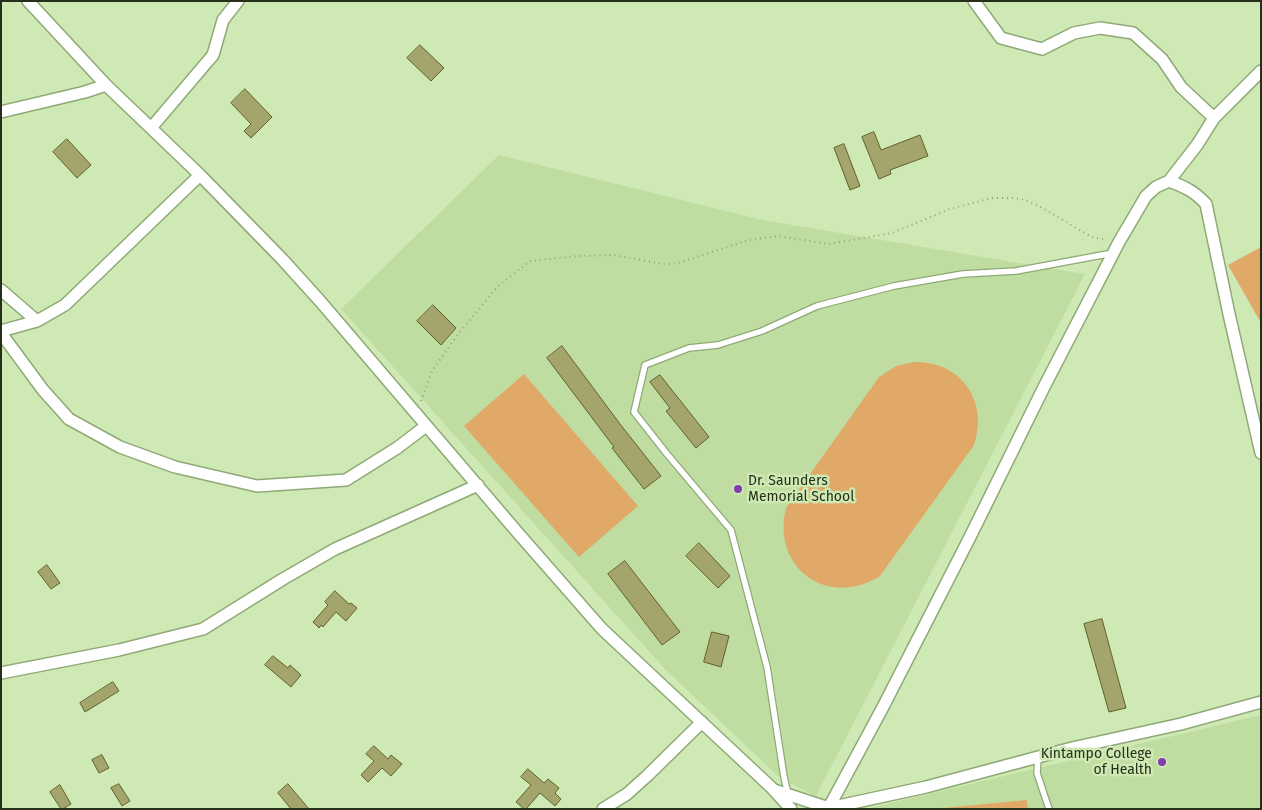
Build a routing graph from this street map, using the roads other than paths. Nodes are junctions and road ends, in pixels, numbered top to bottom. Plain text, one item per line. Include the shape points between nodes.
1 (28, 1) edge
2 (238, 1) edge
3 (974, 1) edge
4 (1261, 71) edge
5 (106, 85) junction
6 (1, 112) edge
7 (1214, 118) junction
8 (151, 128) junction
9 (200, 174) junction
10 (1169, 181) junction
11 (1113, 253) junction
12 (1, 290) edge
13 (37, 321) junction
14 (1, 332) edge
15 (426, 426) junction
16 (1261, 453) edge
17 (478, 486) junction
18 (1, 673) edge
19 (1261, 702) edge
20 (702, 722) junction
21 (1038, 758) junction
22 (773, 789) junction
23 (788, 795) junction
24 (829, 808) edge
25 (603, 809) edge
26 (791, 809) edge
27 (1049, 809) edge

1 - 5 street
2 - 8 street via 223,20 213,55
3 - 7 street via 1001,38 1042,49 1074,33 1100,28 1133,33 1162,59 1181,87
4 - 7 street
5 - 6 street
5 - 8 street
7 - 10 street
8 - 9 street
9 - 13 street via 65,305
9 - 15 street via 320,301
10 - 11 street via 1146,196
10 - 16 street via 1196,193 1206,204
11 - 23 lane via 1016,271 963,274 894,286 817,306 762,331 718,346 689,348 645,366 634,412 731,530 767,667
11 - 24 street
12 - 13 street
13 - 14 street
14 - 15 street via 69,420 120,447 166,464 257,486 346,480
15 - 17 street
17 - 18 street via 334,549 203,629 119,650
17 - 20 street via 602,629
19 - 21 street
20 - 22 street
20 - 25 street via 627,794
21 - 24 street
21 - 27 lane via 1037,774
22 - 23 street
22 - 26 street
23 - 24 street

